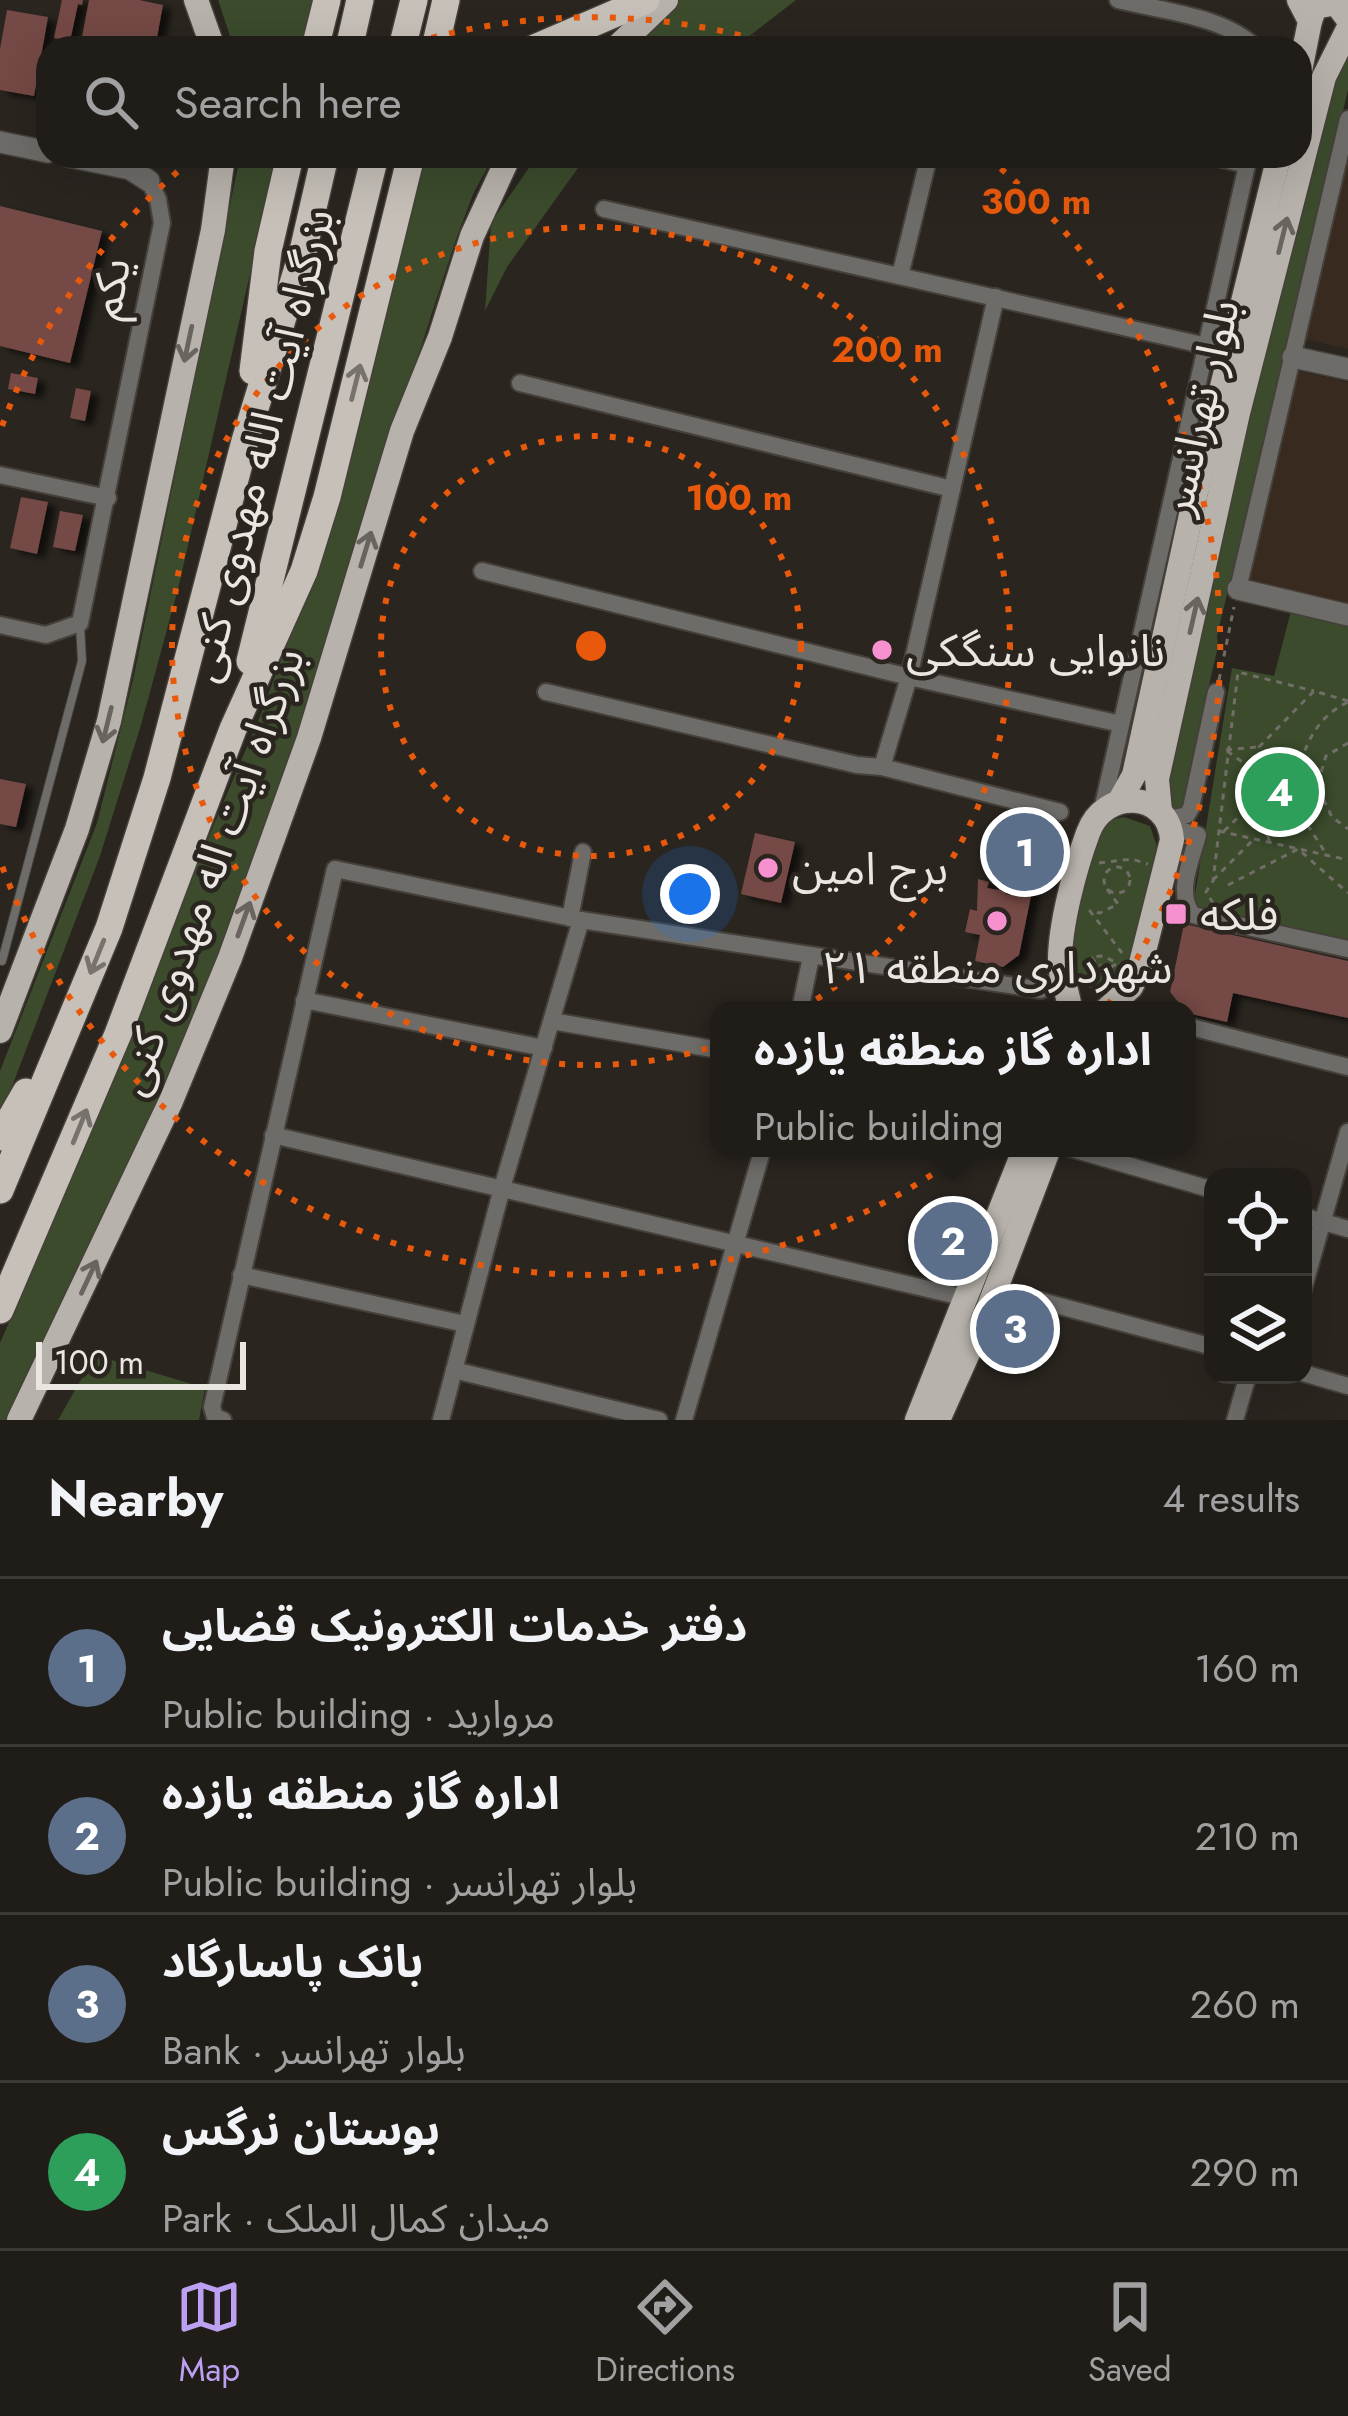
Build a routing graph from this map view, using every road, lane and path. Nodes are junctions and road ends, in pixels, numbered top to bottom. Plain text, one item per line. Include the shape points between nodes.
1 (196, 0) edge
2 (327, 0) edge
3 (359, 0) edge
4 (414, 0) edge
5 (446, 0) edge
6 (646, 0) edge
7 (666, 0) edge
8 (1118, 0) edge
9 (1304, 10) edge
10 (1348, 19) edge
11 (1348, 28) edge
12 (209, 36) edge
13 (318, 36) edge
14 (352, 36) edge
15 (405, 36) edge
16 (438, 36) edge
17 (564, 36) edge
18 (628, 36) edge
19 (1243, 36) edge
20 (1348, 119) edge
21 (1312, 123) edge
22 (0, 142) edge
23 (36, 150) edge
24 (125, 168) edge
25 (221, 168) edge
26 (287, 168) edge
27 (322, 168) edge
28 (372, 168) edge
29 (410, 168) edge
30 (503, 168) edge
31 (926, 168) edge
32 (1246, 168) edge
33 (1276, 168) edge
34 (1301, 168) edge
35 (148, 181) joint
36 (604, 209) dead end
37 (1258, 239) junction
38 (901, 276) junction
39 (1223, 277) junction
40 (996, 298) junction
41 (1208, 346) junction
42 (1293, 357) junction
43 (1348, 369) edge
44 (520, 383) dead end
45 (245, 441) junction
46 (0, 476) edge
47 (952, 488) junction
48 (108, 498) junction
49 (482, 571) dead end
50 (1238, 589) junction
51 (1348, 615) edge
52 (80, 623) junction
53 (0, 625) edge
54 (909, 677) junction
55 (1314, 691) junction
56 (546, 692) dead end
57 (1216, 692) joint
58 (1348, 701) edge
59 (1121, 724) junction
60 (232, 729) junction
61 (1348, 743) edge
62 (1259, 747) junction
63 (1226, 750) junction
64 (1282, 760) junction
65 (882, 767) junction
66 (1318, 773) junction
67 (1296, 778) junction
68 (1292, 785) junction
69 (1257, 799) junction
70 (1111, 805) junction
71 (1060, 812) dead end
72 (1167, 820) junction
73 (1348, 829) edge
74 (1220, 831) junction
75 (1255, 839) junction
76 (1270, 843) junction
77 (1298, 849) junction
78 (583, 853) dead end
79 (1328, 856) junction
80 (1348, 860) edge
81 (1079, 863) junction
82 (1120, 864) junction
83 (1164, 877) junction
84 (1213, 880) junction
85 (1228, 885) dead end
86 (1107, 889) junction
87 (1348, 893) edge
88 (1214, 904) dead end
89 (575, 919) junction
90 (1348, 950) edge
91 (1078, 952) dead end
92 (811, 957) junction
93 (1091, 957) dead end
94 (2, 961) edge
95 (1124, 966) dead end
96 (1067, 995) edge
97 (304, 1000) junction
98 (802, 1001) edge
99 (1120, 1001) edge
100 (552, 1021) junction
101 (1196, 1028) edge
102 (0, 1030) edge
103 (544, 1048) junction
104 (710, 1048) edge
105 (59, 1052) junction
106 (1348, 1067) edge
107 (1348, 1132) edge
108 (273, 1135) junction
109 (0, 1137) edge
110 (760, 1157) edge
111 (1021, 1157) edge
112 (1046, 1157) edge
113 (1100, 1157) edge
114 (1204, 1187) edge
115 (502, 1188) junction
116 (0, 1190) edge
117 (1312, 1219) edge
118 (1322, 1222) junction
119 (1348, 1229) edge
120 (734, 1244) junction
121 (241, 1275) junction
122 (1307, 1276) edge
123 (996, 1288) junction
124 (966, 1298) junction
125 (0, 1310) edge
126 (465, 1324) junction
127 (1204, 1345) edge
128 (454, 1370) junction
129 (1312, 1376) edge
130 (1245, 1384) edge
131 (1348, 1386) edge
132 (219, 1418) edge
133 (19, 1420) edge
134 (441, 1420) edge
135 (659, 1420) edge
136 (684, 1420) edge
137 (916, 1420) edge
138 (938, 1420) edge
139 (1234, 1420) edge

1 - 12 main road
2 - 13 highway
3 - 14 highway
4 - 15 highway
5 - 16 highway
6 - 17 highway
7 - 18 main road
8 - 19 street
9 - 10 main road via 1336,3
21 -> 11 main road, بلوار تهرانسر
20 - 42 street
22 - 23 street
24 - 35 street, یکم
25 -> 102 main road via 109,721
26 - 45 highway, بزرگراه آیت الله مهدوی کنی via 268,251
27 - 45 highway, بزرگراه آیت الله مهدوی کنی
28 - 60 highway, بزرگراه آیت الله مهدوی کنی
60 -> 29 highway, بزرگراه آیت الله مهدوی کنی via 310,553
133 -> 30 main road, بزرگراه آیت اله مهدوی کنی via 230,958 309,737 402,430
31 - 38 street
32 - 39 street
33 - 37 main road, بلوار تهرانسر
72 -> 34 main road, بلوار تهرانسر via 1157,779
35 - 48 street, یکم via 162,223
36 - 38 street
37 - 39 street
37 - 70 main road, بلوار تهرانسر via 1134,775
38 - 40 street
39 - 41 street
40 - 41 street
40 - 47 street
41 - 59 street
42 - 43 street
42 - 50 street
44 - 47 street
45 -> 105 highway, بزرگراه آیت الله مهدوی کنی via 158,778
46 - 48 street
47 - 54 street
48 - 52 street, یکم
49 - 54 street
50 - 51 street
50 - 57 path
52 - 53 street via 46,635
52 - 94 lane via 82,661
54 - 59 street
54 - 65 street
55 - 58 path
55 - 62 path
55 - 63 path via 1238,672
56 - 65 street
57 - 72 street via 1191,808
58 - 67 path via 1328,711 1304,747
59 - 70 street
125 -> 60 highway, بزرگراه آیت اله مهدوی کنی via 118,1034
61 - 66 path via 1326,756
62 - 63 path
62 - 64 path
63 - 64 path via 1251,768
63 - 74 path
64 - 67 path
65 - 71 street
66 - 67 path
66 - 73 path via 1332,817
67 - 68 path
68 - 69 path
68 - 79 path
69 - 74 path
69 - 76 path
70 - 72 main road via 1142,803
70 - 81 main road, بلوار تهرانسر via 1087,834
72 - 83 main road, بلوار تهرانسر
72 - 90 street via 1198,835 1184,891 1193,915
74 - 75 path
74 - 84 path
75 - 76 path
75 - 84 path
76 - 77 path
77 - 79 path
77 - 85 path
77 - 87 path
78 - 89 street
79 - 80 path
81 - 82 path
81 - 96 main road, بلوار تهرانسر via 1061,946
82 - 83 path via 1138,860
82 - 86 path via 1105,876
82 - 86 path via 1129,886
83 - 99 main road, بلوار تهرانسر via 1136,979
84 - 88 path via 1205,892
86 - 95 path via 1118,904 1090,911
89 - 92 street
89 - 97 street via 335,868
89 - 100 street
91 - 93 path
92 - 96 street
92 - 98 street
97 - 103 street
97 - 108 street
100 - 103 street
100 - 104 street
101 - 106 street
103 - 115 street
105 - 109 highway
105 - 116 highway, بزرگراه آیت الله مهدوی کنی
107 - 118 street
108 - 115 street
108 - 121 street
110 - 120 street
111 - 124 main road
112 - 123 main road
113 - 114 street
115 - 120 street
115 - 126 street
117 - 118 street
118 - 119 street
118 - 122 street
120 - 124 street
120 - 136 street
121 - 126 street
121 - 132 street via 212,1407
123 - 127 street
123 - 138 main road
124 - 137 main road
126 - 128 street
128 - 134 street
128 - 135 street
129 - 131 street
130 - 139 street

